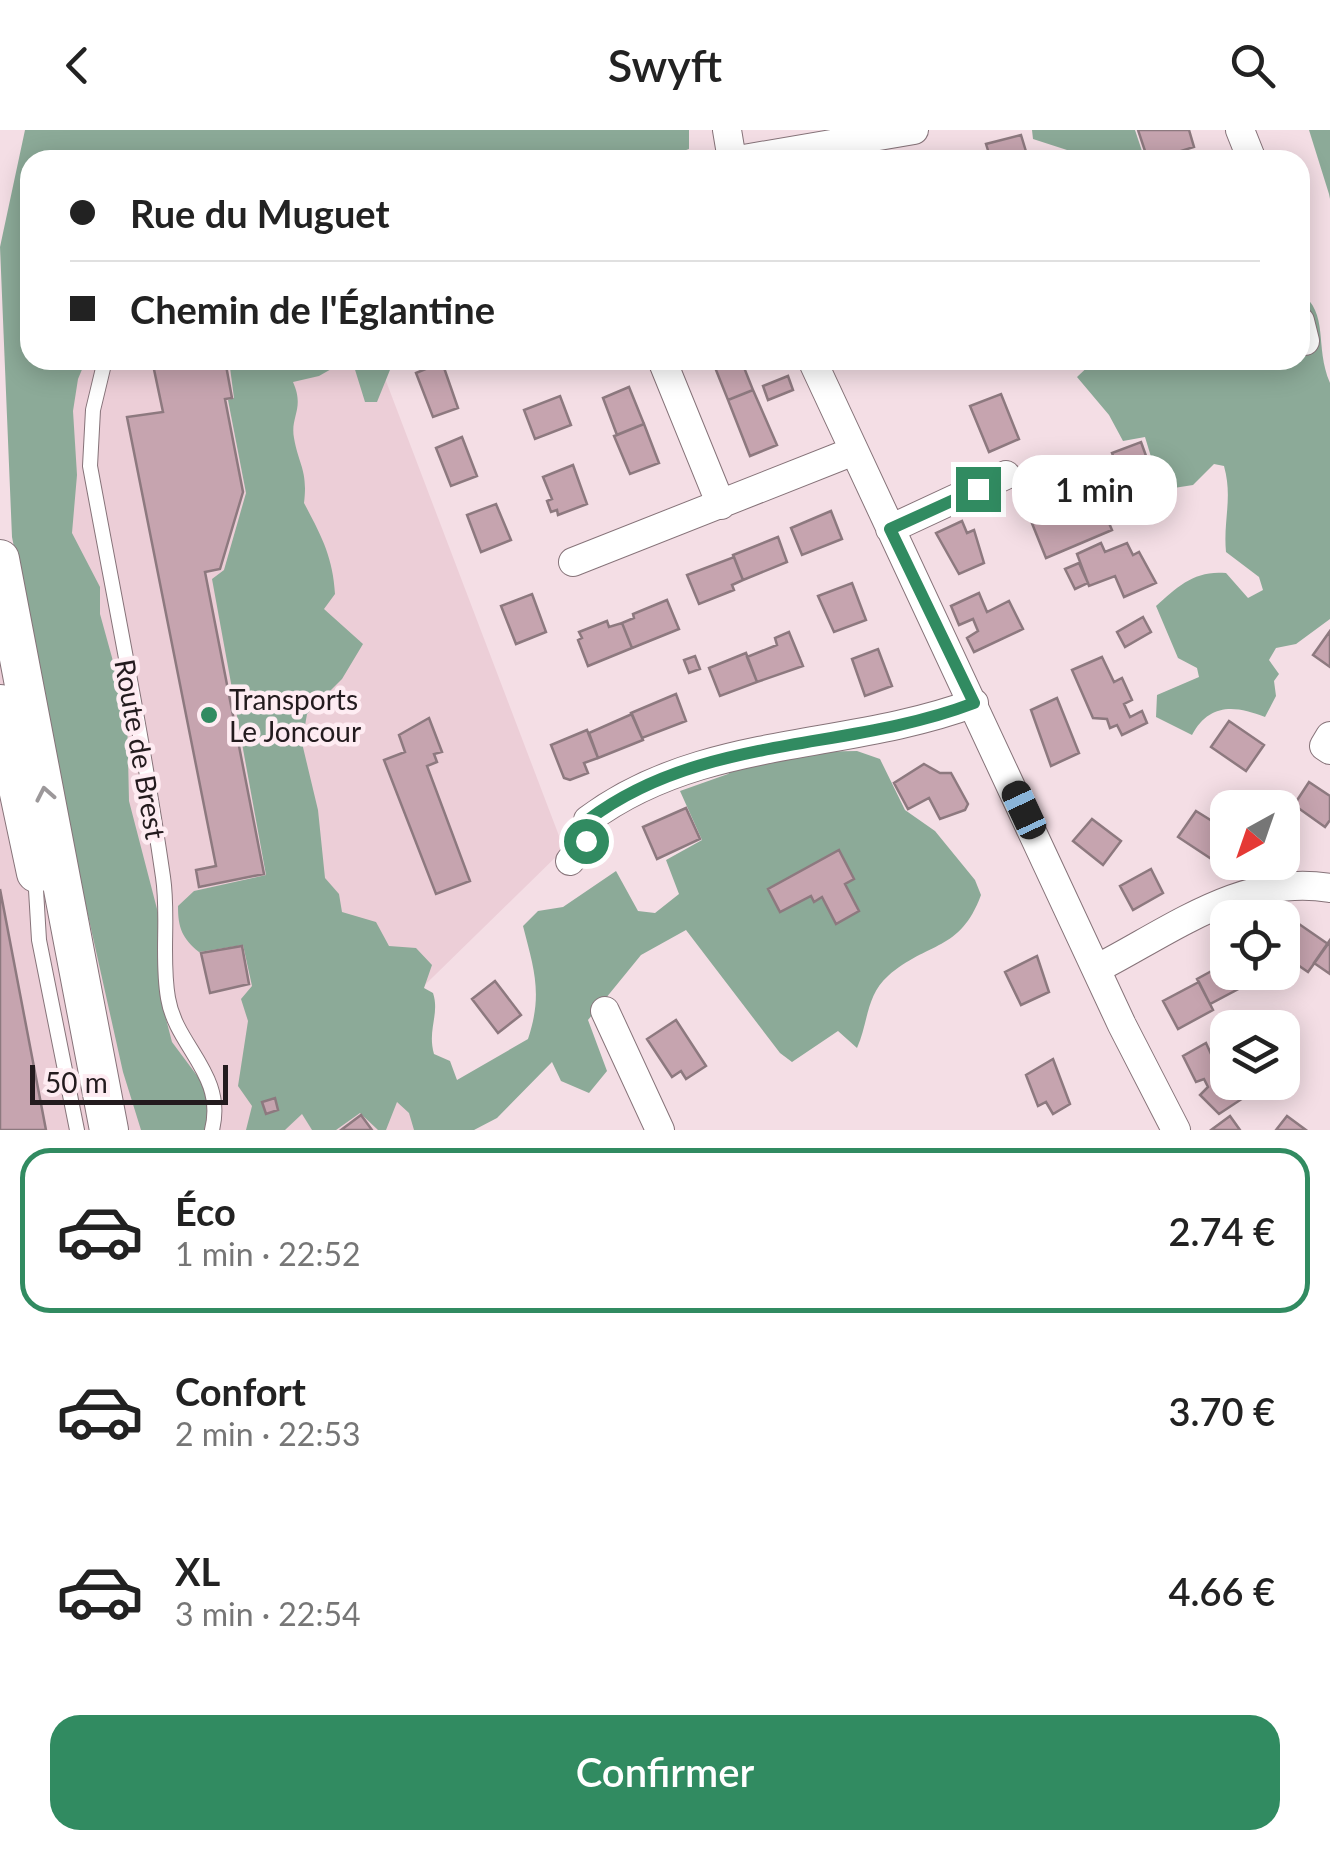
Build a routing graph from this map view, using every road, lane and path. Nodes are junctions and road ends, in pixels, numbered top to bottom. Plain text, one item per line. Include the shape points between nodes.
1 (914, 130) edge
2 (731, 147) edge
3 (103, 370) edge
4 (666, 370) edge
5 (817, 370) edge
6 (854, 450) junction
7 (1006, 474) dead end
8 (721, 504) junction
9 (890, 529) junction
10 (0, 559) edge
11 (574, 562) dead end
12 (974, 703) junction
13 (0, 704) edge
14 (1330, 736) edge
15 (1330, 750) edge
16 (570, 862) dead end
17 (35, 873) junction
18 (1330, 888) edge
19 (1098, 968) junction
20 (605, 1011) dead end
21 (77, 1130) edge
22 (91, 1130) edge
23 (109, 1130) edge
24 (212, 1130) edge
25 (660, 1130) edge
26 (1176, 1130) edge

1 - 2 street
3 - 24 lane, Route de Brest via 90,466 166,897 167,996 208,1076 216,1105
4 - 8 street
5 - 6 street
6 - 8 street
6 - 9 street
7 - 9 street
8 - 11 street
9 - 12 street
23 -> 10 main road
12 - 16 street via 905,727 760,748 681,771 588,820 586,841
12 - 19 street
13 - 17 main road
14 - 15 street via 1324,746
17 - 21 lane via 39,940
17 - 22 main road
18 - 19 street via 1282,884 1244,893
19 - 26 street
20 - 25 street

